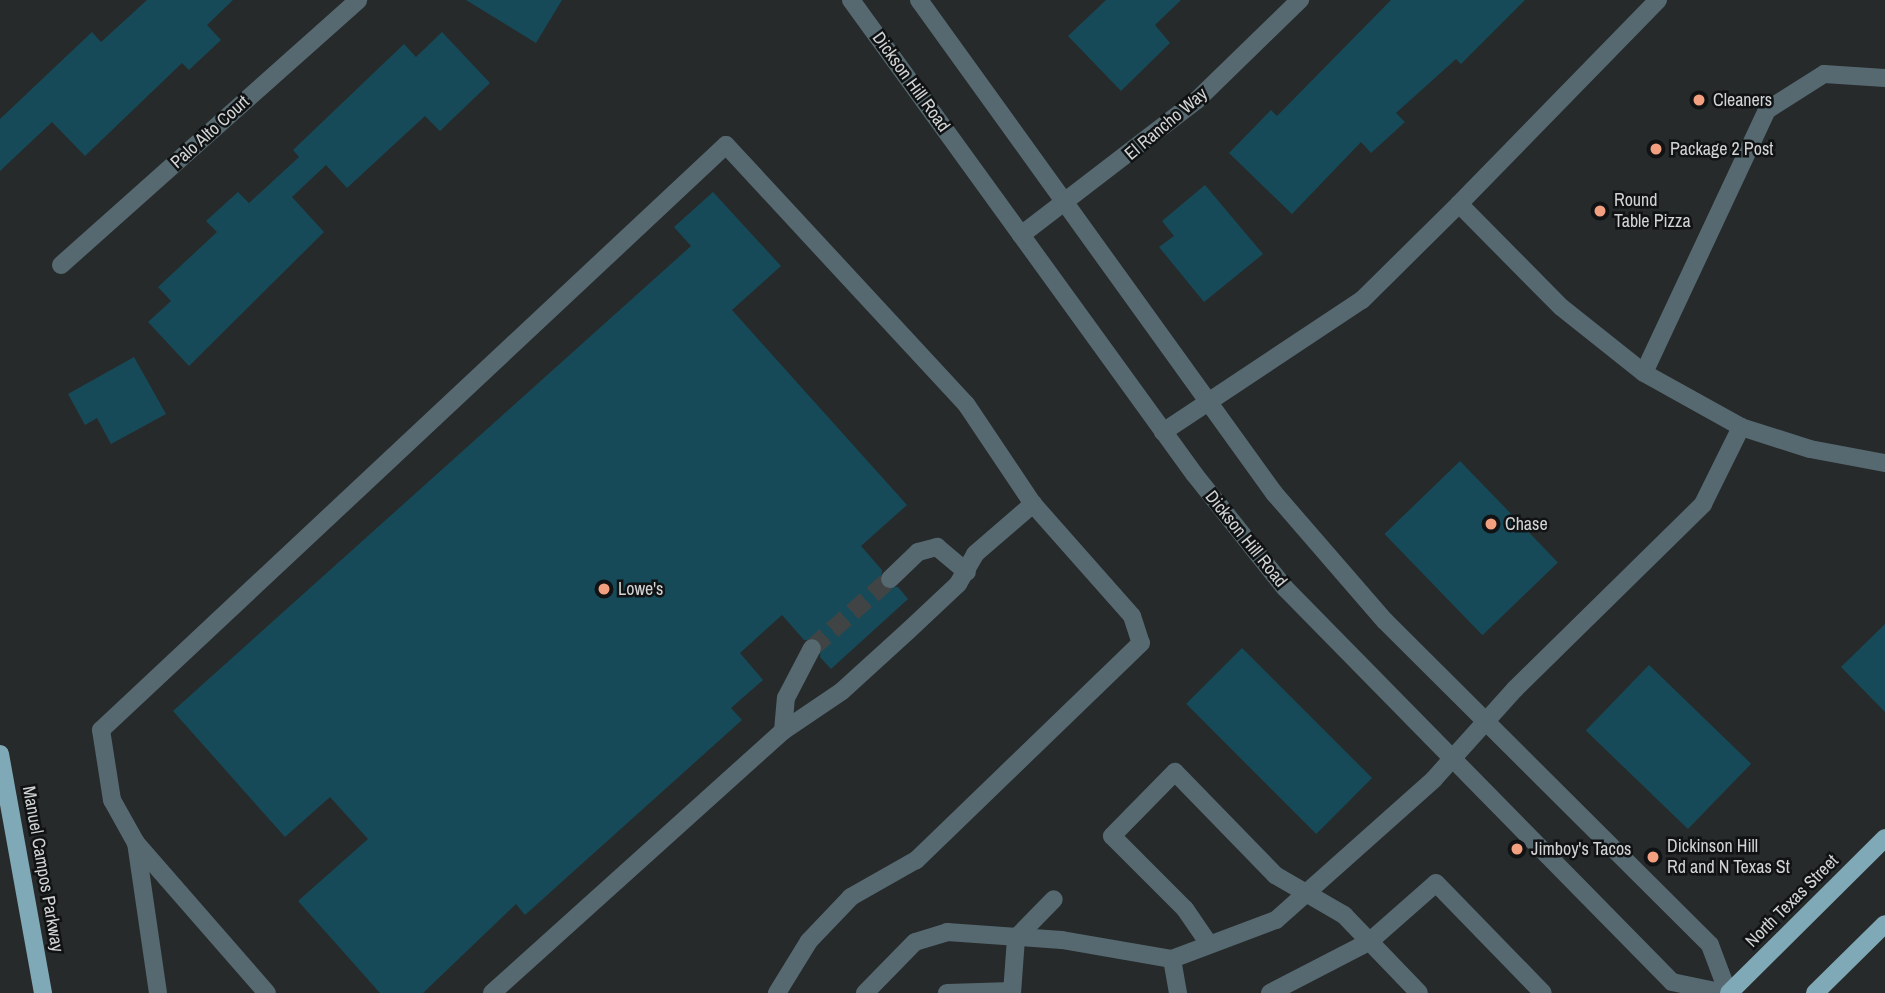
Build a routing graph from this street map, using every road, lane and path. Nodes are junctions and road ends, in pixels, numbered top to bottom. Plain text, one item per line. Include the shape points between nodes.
1 (358, 0) edge
2 (850, 0) edge
3 (919, 0) edge
4 (1658, 0) edge
5 (1294, 2) edge
6 (1885, 78) edge
7 (1068, 201) junction
8 (1459, 204) junction
9 (1021, 235) junction
10 (61, 265) dead end
11 (1644, 373) junction
12 (1207, 402) junction
13 (1741, 427) junction
14 (1163, 432) junction
15 (1885, 463) edge
16 (1032, 504) junction
17 (967, 572) junction
18 (890, 579) tunnel mouth
19 (812, 648) tunnel mouth
20 (1485, 721) junction
21 (783, 732) junction
22 (0, 754) edge
23 (1450, 760) junction
24 (1885, 838) edge
25 (136, 843) junction
26 (1308, 894) junction
27 (1054, 899) dead end
28 (1885, 924) edge
29 (1016, 938) junction
30 (1369, 942) junction
31 (1209, 944) junction
32 (1172, 959) junction
33 (1012, 992) edge
34 (43, 993) edge
35 (158, 993) edge
36 (267, 993) edge
37 (492, 993) edge
38 (777, 993) edge
39 (865, 993) edge
40 (947, 993) edge
41 (1178, 993) edge
42 (1270, 993) edge
43 (1419, 993) edge
44 (1543, 993) edge
45 (1727, 993) edge
46 (1815, 993) edge

1 - 10 street, Palo Alto Court
2 - 9 street, Dickson Hill Road
3 - 7 street
4 - 8 street
5 - 7 street, El Rancho Way via 1197,100
6 - 11 street via 1824,74 1767,110
7 - 9 street, El Rancho Way
7 - 12 street
8 - 11 street via 1561,307
8 - 12 street via 1362,300
9 - 14 street, Dickson Hill Road
11 - 13 street
12 - 14 street
12 - 20 street via 1318,545
13 - 15 street via 1810,449
13 - 20 street via 1703,504
14 - 23 street, Dickson Hill Road via 1285,589
16 - 17 street via 975,554
16 - 25 street via 966,404 726,145 101,730 112,800
16 - 38 street via 1132,616 1141,643 916,860 850,897 809,941
17 - 18 street via 937,548 918,552
17 - 21 street via 842,691
19 - 21 street via 786,698
20 - 23 street
20 - 45 street via 1710,945
21 - 37 street
22 - 34 main road, Manuel Campos Parkway
23 - 26 street
23 - 45 street, Dickson Hill Road via 1672,982
24 - 45 main road, North Texas Street
25 - 35 street
25 - 36 street
26 - 30 street via 1344,915
26 - 31 street via 1276,920
26 - 31 street via 1275,875 1175,772 1112,836 1185,909
27 - 29 street
28 - 46 main road
29 - 32 street
29 - 33 street
29 - 39 street via 973,931 915,942
30 - 42 street
30 - 43 street
30 - 44 street via 1436,883
31 - 32 street
32 - 41 street
33 - 40 street

